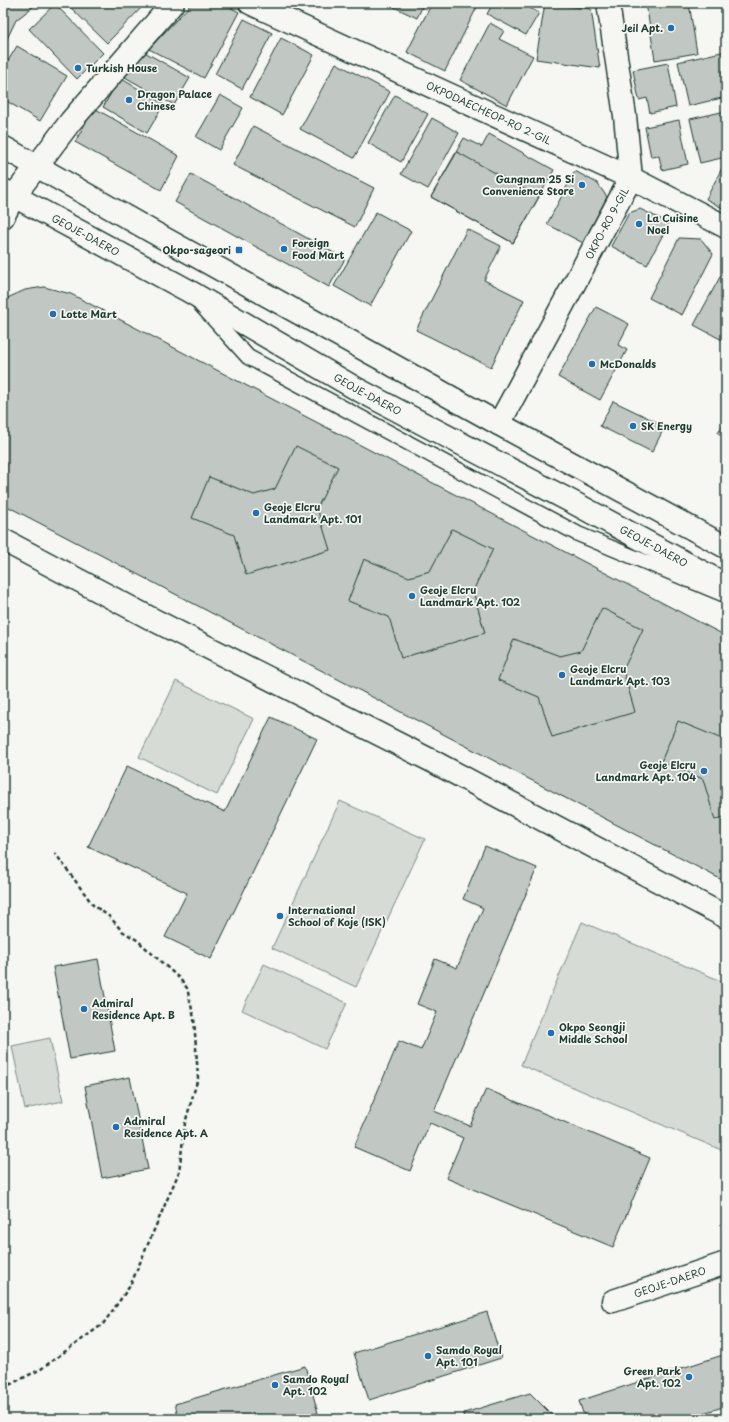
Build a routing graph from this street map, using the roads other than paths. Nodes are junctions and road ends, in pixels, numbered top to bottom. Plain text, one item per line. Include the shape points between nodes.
1 (173, 3) edge
2 (250, 3) edge
3 (608, 3) edge
4 (3, 147) edge
5 (38, 166) junction
6 (631, 178) junction
7 (8, 193) edge
8 (3, 217) edge
9 (726, 227) edge
10 (187, 290) junction
11 (499, 424) junction
12 (3, 540) edge
13 (726, 547) edge
14 (726, 585) edge
15 (726, 595) edge
16 (726, 918) edge
17 (726, 1263) edge
18 (613, 1301) dead end

1 - 5 street via 72,121
2 - 6 street, OKPODAECHEOP-RO 2-GIL
3 - 6 street, OKPO-RO 9-GIL via 625,116
4 - 5 street
5 - 7 street
5 - 11 street
6 - 9 street, OKPODAECHEOP-RO 2-GIL
6 - 11 street, OKPO-RO 9-GIL
7 - 8 street
7 - 10 street, GEOJE-DAERO
10 - 14 street, GEOJE-DAERO via 355,388
10 - 15 lane via 248,357 578,534
11 - 13 street
12 - 16 street via 150,618 434,762
17 - 18 street, GEOJE-DAERO

